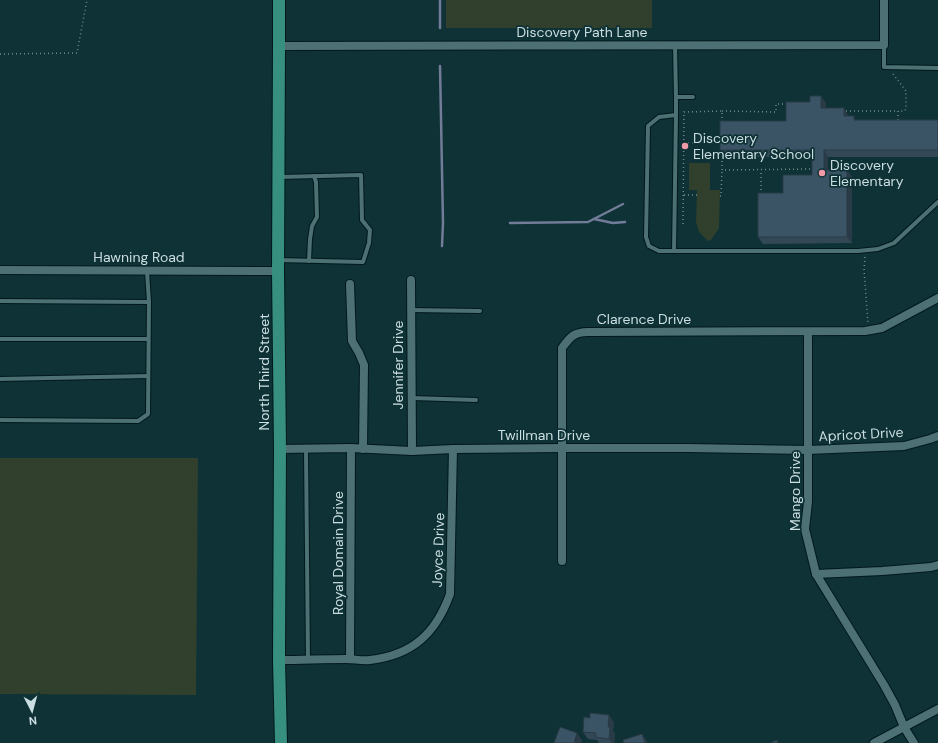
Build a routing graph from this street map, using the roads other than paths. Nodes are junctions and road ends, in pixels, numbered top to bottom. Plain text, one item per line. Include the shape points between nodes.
1 (278, 0) edge
2 (884, 0) edge
3 (675, 45) junction
4 (884, 45) junction
5 (279, 46) junction
6 (938, 68) edge
7 (676, 97) junction
8 (693, 97) dead end
9 (676, 115) junction
10 (314, 176) junction
11 (278, 177) junction
12 (938, 202) edge
13 (674, 252) junction
14 (309, 261) junction
15 (278, 266) junction
16 (0, 270) edge
17 (147, 270) junction
18 (411, 280) dead end
19 (350, 284) dead end
20 (938, 298) edge
21 (0, 301) edge
22 (148, 302) junction
23 (411, 310) junction
24 (480, 311) dead end
25 (808, 332) junction
26 (0, 339) edge
27 (148, 339) junction
28 (148, 376) junction
29 (0, 379) edge
30 (411, 398) junction
31 (476, 400) dead end
32 (0, 420) edge
33 (938, 436) edge
34 (351, 448) junction
35 (562, 448) junction
36 (306, 449) junction
37 (363, 449) junction
38 (453, 449) junction
39 (280, 450) junction
40 (808, 450) junction
41 (412, 451) junction
42 (562, 561) dead end
43 (938, 565) edge
44 (816, 574) junction
45 (350, 659) junction
46 (279, 660) junction
47 (308, 660) junction
48 (938, 709) edge
49 (904, 727) junction
50 (281, 743) edge
51 (874, 743) edge
52 (914, 743) edge

1 - 5 main road, North Third Street
2 - 4 street
3 - 4 street, Discovery Path Lane
3 - 5 street, Discovery Path Lane
3 - 7 lane
4 - 6 lane via 884,67
5 - 11 main road, North Third Street
7 - 8 lane
7 - 9 lane
9 - 13 lane
9 - 13 lane via 658,117 648,126 646,237 649,246 659,251
10 - 11 lane
10 - 14 lane via 317,217 312,226
10 - 14 lane via 362,175 362,220 370,230 370,237 363,262
11 - 15 main road, North Third Street
12 - 13 lane via 894,243 878,249
14 - 15 lane
15 - 17 street, Hawning Road
15 - 39 main road, North Third Street
16 - 17 street, Hawning Road
17 - 22 lane
18 - 23 street, Jennifer Drive
19 - 37 street via 352,341 364,365
20 - 25 street, Clarence Drive via 882,328 868,331
21 - 22 lane
22 - 27 lane
23 - 24 lane
23 - 30 street, Jennifer Drive
25 - 35 street, Clarence Drive via 575,334 562,348
25 - 40 street, Mango Drive
26 - 27 lane
27 - 28 lane
28 - 29 lane
28 - 32 lane via 148,414 138,420
30 - 31 lane
30 - 41 street, Jennifer Drive
33 - 40 street, Apricot Drive via 904,446
34 - 36 street, Twillman Drive
34 - 37 street, Twillman Drive
34 - 45 street, Royal Domain Drive
35 - 38 street, Twillman Drive
35 - 40 street, Twillman Drive
35 - 42 street, Clarence Drive
36 - 39 street, Twillman Drive
36 - 47 lane
37 - 41 street, Twillman Drive
38 - 41 street, Twillman Drive
38 - 45 street, Joyce Drive via 450,594 445,607 427,635 403,652 370,660
39 - 46 main road, North Third Street
40 - 44 street, Mango Drive via 805,529
43 - 44 street via 888,571
44 - 49 street, Mango Drive via 884,685
45 - 47 street, Joyce Drive
46 - 47 street, Joyce Drive
46 - 50 main road, North Third Street
48 - 49 street
49 - 51 street
49 - 52 street, Mango Drive

